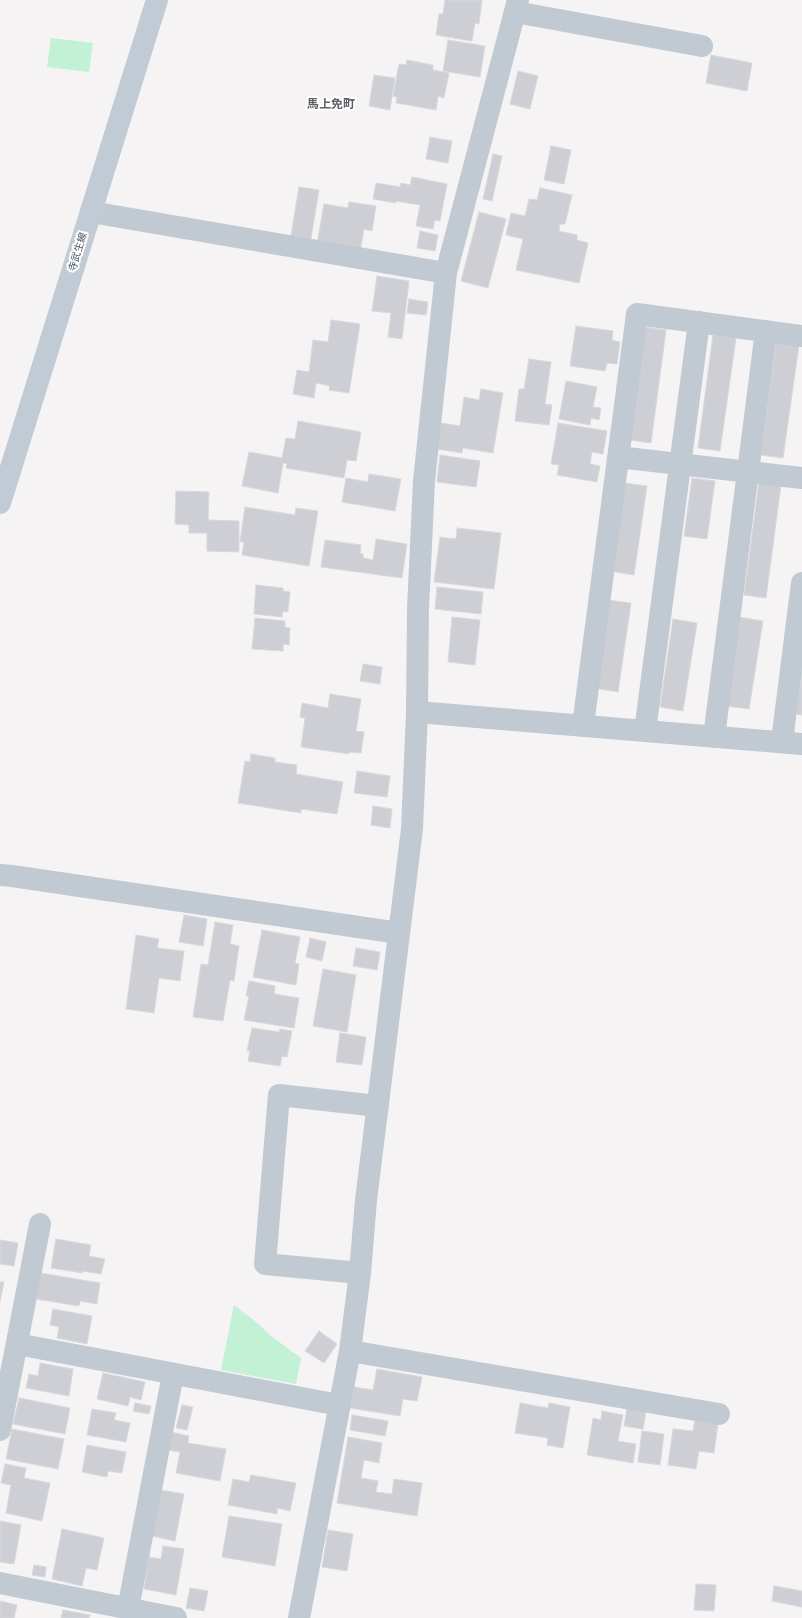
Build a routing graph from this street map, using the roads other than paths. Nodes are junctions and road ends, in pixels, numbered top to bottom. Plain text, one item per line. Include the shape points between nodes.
1 (157, 0) edge
2 (517, 6) edge
3 (702, 46) dead end
4 (91, 212) junction
5 (446, 273) junction
6 (699, 322) junction
7 (766, 331) junction
8 (802, 336) edge
9 (618, 457) junction
10 (680, 464) junction
11 (748, 472) junction
12 (802, 478) edge
13 (0, 504) edge
14 (802, 583) edge
15 (417, 712) junction
16 (583, 725) junction
17 (645, 731) junction
18 (714, 737) junction
19 (792, 743) edge
20 (0, 875) edge
21 (399, 933) junction
22 (378, 1106) junction
23 (40, 1224) dead end
24 (360, 1273) junction
25 (16, 1344) junction
26 (350, 1351) junction
27 (173, 1374) junction
28 (339, 1405) junction
29 (719, 1414) dead end
30 (0, 1430) edge
31 (0, 1583) edge
32 (128, 1609) junction
33 (176, 1618) edge
34 (299, 1618) edge

1 - 4 main road, 寺武生線
2 - 3 street
2 - 5 street
4 - 5 street
4 - 13 main road, 寺武生線
5 - 15 street via 424,481 418,608
6 - 7 street
6 - 9 street via 637,314
6 - 10 street
7 - 8 street
7 - 11 street
9 - 10 street
9 - 16 street
10 - 11 street
10 - 17 street
11 - 12 street
11 - 18 street
14 - 19 street
15 - 16 street
15 - 21 street via 412,829
16 - 17 street
17 - 18 street
18 - 19 street
20 - 21 street
21 - 22 street
22 - 24 street
22 - 24 street via 279,1095 265,1264
23 - 25 street
24 - 26 street
25 - 27 street
25 - 30 street
26 - 28 street
26 - 29 street
27 - 28 street
27 - 32 street
28 - 34 street
31 - 32 street
32 - 33 street

